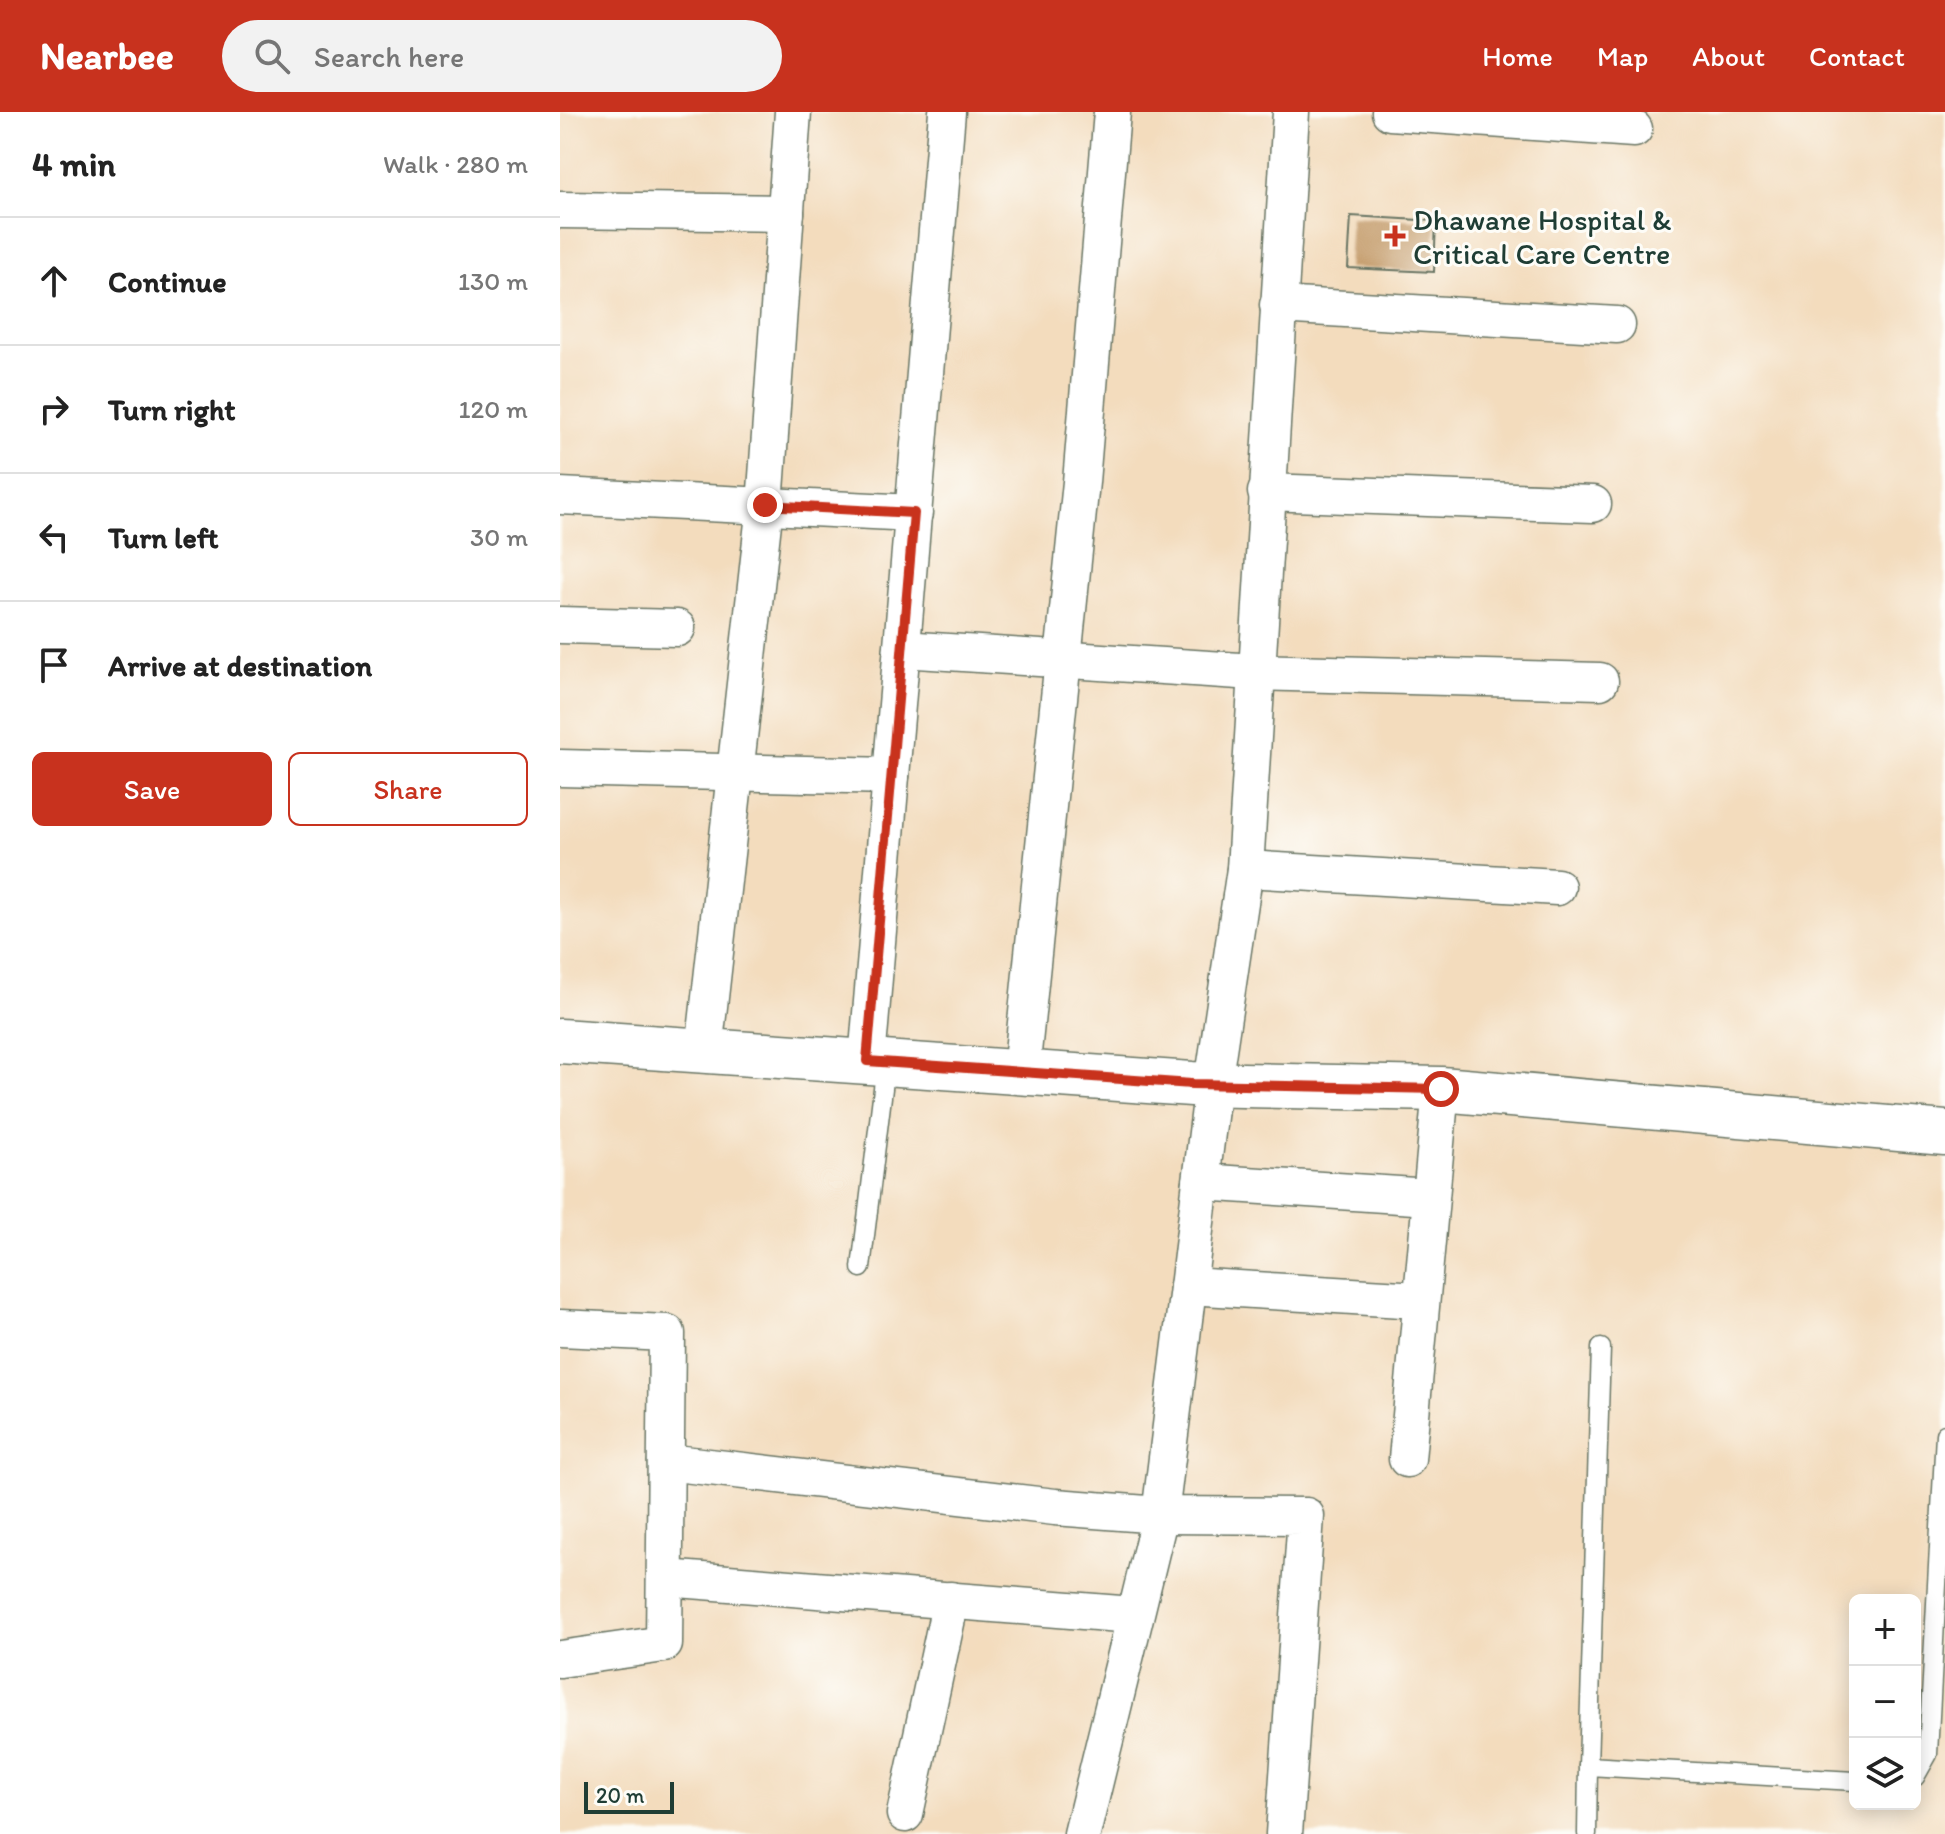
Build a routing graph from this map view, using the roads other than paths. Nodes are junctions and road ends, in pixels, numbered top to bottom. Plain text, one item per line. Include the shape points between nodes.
1 (793, 112) edge
2 (947, 112) edge
3 (1112, 112) edge
4 (1291, 112) edge
5 (1390, 112) edge
6 (1634, 129) dead end
7 (560, 210) edge
8 (786, 213) junction
9 (1278, 305) junction
10 (1617, 325) dead end
11 (1266, 492) junction
12 (560, 496) edge
13 (1593, 504) dead end
14 (765, 505) junction
15 (914, 513) junction
16 (560, 625) edge
17 (677, 628) dead end
18 (902, 649) junction
19 (1063, 662) junction
20 (1255, 672) junction
21 (1600, 681) dead end
22 (560, 768) edge
23 (735, 771) junction
24 (891, 776) junction
25 (1245, 869) junction
26 (1557, 887) dead end
27 (560, 1041) edge
28 (704, 1051) junction
29 (876, 1062) junction
30 (1021, 1072) junction
31 (1213, 1084) junction
32 (1441, 1089) junction
33 (1945, 1133) edge
34 (1201, 1182) junction
35 (1430, 1197) junction
36 (861, 1268) dead end
37 (1188, 1286) junction
38 (1419, 1300) junction
39 (560, 1328) edge
40 (1601, 1348) dead end
41 (1945, 1434) edge
42 (1407, 1459) dead end
43 (666, 1462) junction
44 (1160, 1515) junction
45 (665, 1578) junction
46 (951, 1600) junction
47 (1133, 1615) junction
48 (560, 1659) edge
49 (1588, 1766) junction
50 (1921, 1766) edge
51 (1849, 1781) edge
52 (905, 1814) dead end
53 (1082, 1834) edge
54 (1284, 1834) edge
55 (1587, 1834) edge

1 - 8 street
2 - 15 street
3 - 19 street
4 - 9 street
5 - 6 street
7 - 8 street
8 - 14 street
9 - 10 street
9 - 11 street
11 - 13 street
11 - 20 street
12 - 14 street
14 - 15 street
14 - 23 street
15 - 18 street
16 - 17 street
18 - 19 street
18 - 24 street
19 - 20 street
19 - 30 street
20 - 21 street
20 - 25 street
22 - 23 street
23 - 24 street
23 - 28 street
24 - 29 street
25 - 26 street
25 - 31 street
27 - 28 street
28 - 29 street
29 - 30 street
29 - 36 lane
30 - 31 street
31 - 32 street
31 - 34 street
32 - 33 street
32 - 35 street
34 - 35 street
34 - 37 street
35 - 38 street
37 - 38 street
37 - 44 street
38 - 42 street
39 - 43 street via 667,1333
40 - 49 lane
41 - 50 lane via 1928,1754
43 - 44 street
43 - 45 street
44 - 47 street
44 - 54 street via 1306,1516
45 - 46 street
45 - 48 street via 664,1644
46 - 47 street
46 - 52 street
47 - 53 street
49 - 51 lane
49 - 55 lane

